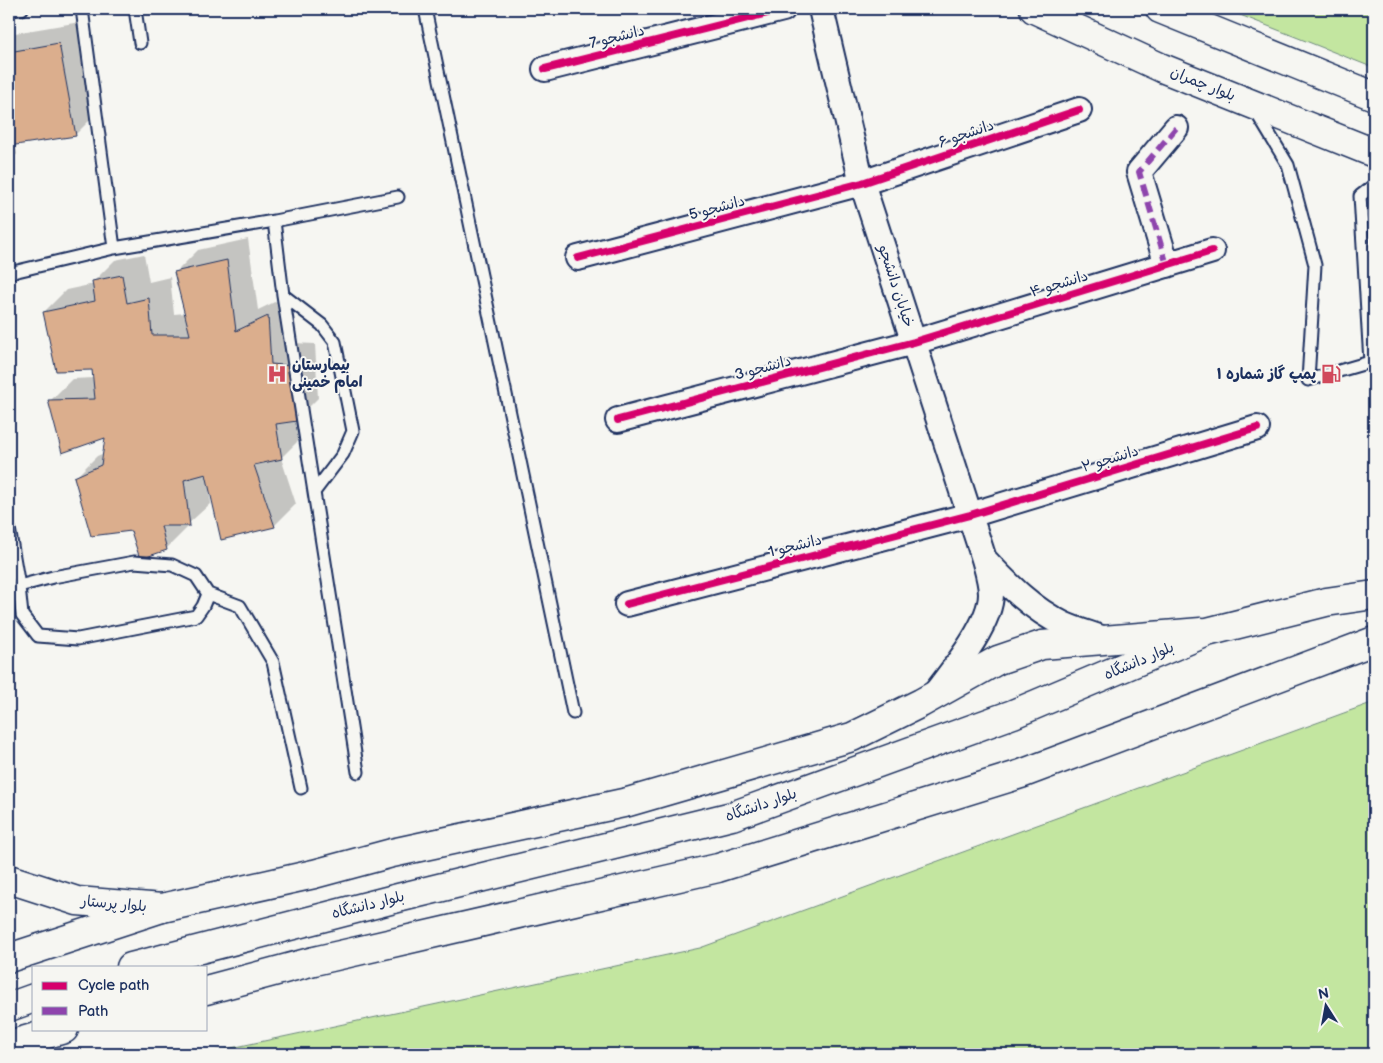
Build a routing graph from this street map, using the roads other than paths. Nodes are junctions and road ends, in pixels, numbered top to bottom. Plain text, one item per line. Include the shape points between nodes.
1 (22, 9) edge
2 (82, 9) edge
3 (135, 9) edge
4 (425, 9) edge
5 (783, 9) edge
6 (821, 9) edge
7 (1034, 9) edge
8 (1160, 9) edge
9 (9, 10) edge
10 (140, 43) dead end
11 (545, 69) dead end
12 (1374, 96) edge
13 (1252, 104) junction
14 (1079, 110) dead end
15 (1176, 128) dead end
16 (1374, 153) edge
17 (862, 183) junction
18 (1374, 186) edge
19 (398, 197) dead end
20 (274, 221) junction
21 (114, 248) junction
22 (1212, 251) dead end
23 (578, 258) dead end
24 (1167, 265) junction
25 (9, 273) edge
26 (283, 295) junction
27 (914, 342) junction
28 (618, 420) dead end
29 (1257, 428) dead end
30 (315, 490) junction
31 (970, 515) junction
32 (9, 528) edge
33 (984, 559) junction
34 (19, 586) junction
35 (208, 594) junction
36 (1374, 595) edge
37 (627, 604) dead end
38 (1207, 632) junction
39 (1106, 640) junction
40 (1374, 641) edge
41 (932, 697) junction
42 (573, 713) dead end
43 (358, 772) dead end
44 (301, 788) dead end
45 (9, 879) edge
46 (162, 908) junction
47 (9, 958) edge
48 (135, 966) edge
49 (208, 989) edge
50 (32, 999) edge
51 (9, 1006) edge
52 (61, 1030) edge
53 (9, 1045) edge

1 - 9 lane
2 - 21 lane
3 - 10 lane
4 - 42 lane
5 - 11 street, دانشجو 7
6 - 17 street, خیابان دانشجو
7 - 13 main road, بلوار چمران via 1162,68
8 - 12 main road
13 - 16 main road, بلوار چمران
13 - 18 lane via 1288,165 1315,265 1308,380 1370,362 1360,196
14 - 17 street, دانشجو ۶
15 - 24 street via 1139,172
17 - 23 street, دانشجو 5
17 - 27 street, خیابان دانشجو
19 - 20 lane
20 - 21 lane
20 - 26 lane
21 - 25 lane
22 - 24 street, دانشجو ۴
24 - 27 street, دانشجو ۴
26 - 30 lane
26 - 30 lane via 322,325 335,342 353,431 343,454
27 - 28 street, دانشجو 3
27 - 31 street, خیابان دانشجو
29 - 31 street, دانشجو ۲
30 - 43 lane
31 - 33 street, خیابان دانشجو
31 - 37 street, دانشجو 1
32 - 34 lane
33 - 39 street, خیابان دانشجو via 1009,586 1036,608 1064,624
33 - 41 street, خیابان دانشجو via 992,594 986,618
34 - 35 lane via 134,562 172,566 196,576
34 - 35 lane via 22,615 38,636 78,639 196,616
35 - 44 lane via 240,606 273,662
36 - 38 main road, بلوار دانشگاه via 1326,602
38 - 39 main road
38 - 48 main road, بلوار دانشگاه via 1013,714 732,816
39 - 41 main road via 1042,645 998,660
40 - 49 main road via 1021,774 718,868 314,961
41 - 46 main road via 852,737 628,802 392,853
45 - 46 main road, بلوار پرستار via 77,901
46 - 47 main road
50 - 51 main road
52 - 53 main road

